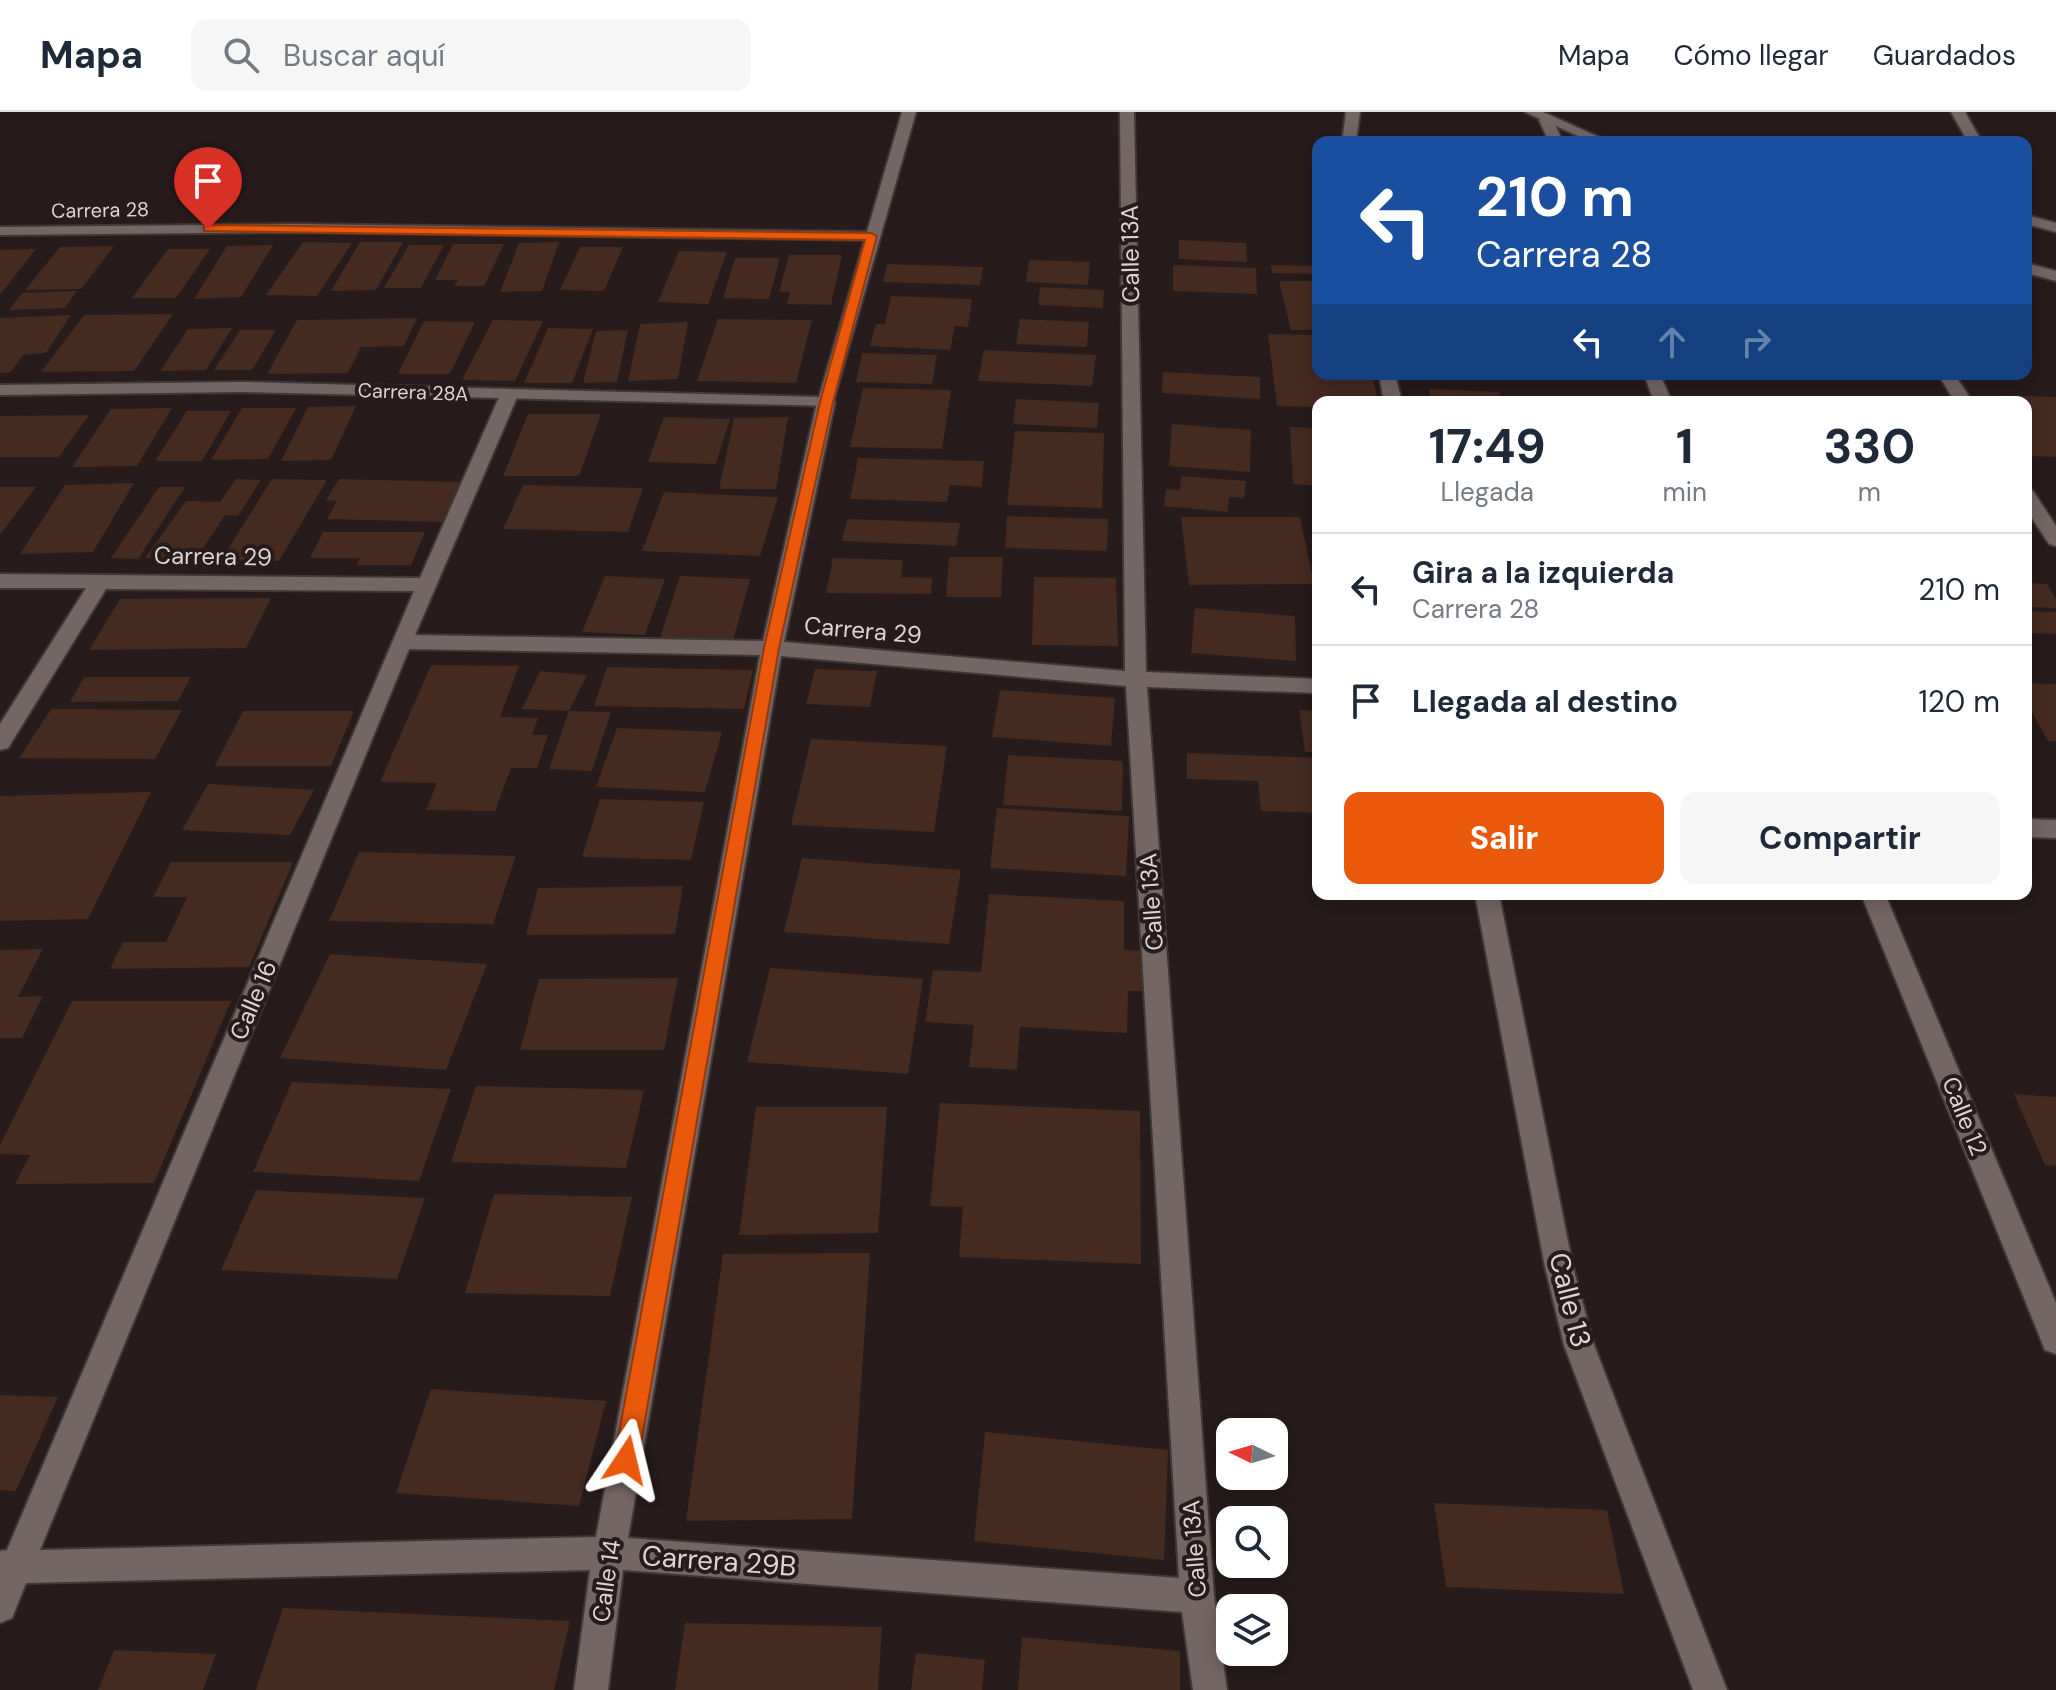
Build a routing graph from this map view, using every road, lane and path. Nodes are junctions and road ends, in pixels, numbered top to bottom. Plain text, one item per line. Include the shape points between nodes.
1 (909, 112) edge
2 (1127, 112) edge
3 (1353, 112) edge
4 (1532, 112) edge
5 (1958, 112) edge
6 (1546, 120) junction
7 (1350, 136) edge
8 (1553, 136) edge
9 (1587, 136) edge
10 (1972, 136) edge
11 (2032, 221) edge
12 (2056, 228) edge
13 (0, 231) edge
14 (871, 236) junction
15 (2032, 270) edge
16 (2056, 276) edge
17 (0, 390) edge
18 (509, 395) junction
19 (826, 402) junction
20 (2032, 504) edge
21 (2056, 540) edge
22 (0, 581) edge
23 (101, 581) junction
24 (426, 585) junction
25 (402, 642) junction
26 (772, 648) junction
27 (1136, 679) junction
28 (1312, 686) edge
29 (0, 742) edge
30 (2032, 828) edge
31 (2056, 829) edge
32 (1488, 900) edge
33 (1875, 900) edge
34 (2056, 1339) edge
35 (609, 1553) junction
36 (8, 1567) edge
37 (1197, 1596) junction
38 (0, 1606) edge
39 (591, 1690) edge
40 (1210, 1690) edge
41 (1710, 1690) edge

1 - 14 street, Calle 14
2 - 27 street, Calle 13A
3 - 7 street
4 - 6 street
5 - 10 street
6 - 8 street
6 - 9 street
11 - 12 street
13 - 14 street, Carrera 28 via 297,228
14 - 19 street, Calle 14
15 - 16 street
17 - 18 street, Carrera 28A via 242,387
18 - 19 street, Carrera 28A
18 - 24 street, Calle 16
19 - 26 street, Calle 14
20 - 21 street
22 - 23 street, Carrera 29
23 - 24 street, Carrera 29
23 - 29 street
24 - 25 street, Calle 16
25 - 26 street, Carrera 29
25 - 36 street, Calle 16
26 - 27 street, Carrera 29
26 - 35 street, Calle 14
27 - 28 street, Carrera 29
27 - 37 street, Calle 13A
30 - 31 street
32 - 41 street, Calle 13 via 1579,1345
33 - 34 street, Calle 12
35 - 36 street, Carrera 29B
35 - 37 street, Carrera 29B
35 - 39 street, Calle 14
36 - 38 street, Calle 16
37 - 40 street, Calle 13A

